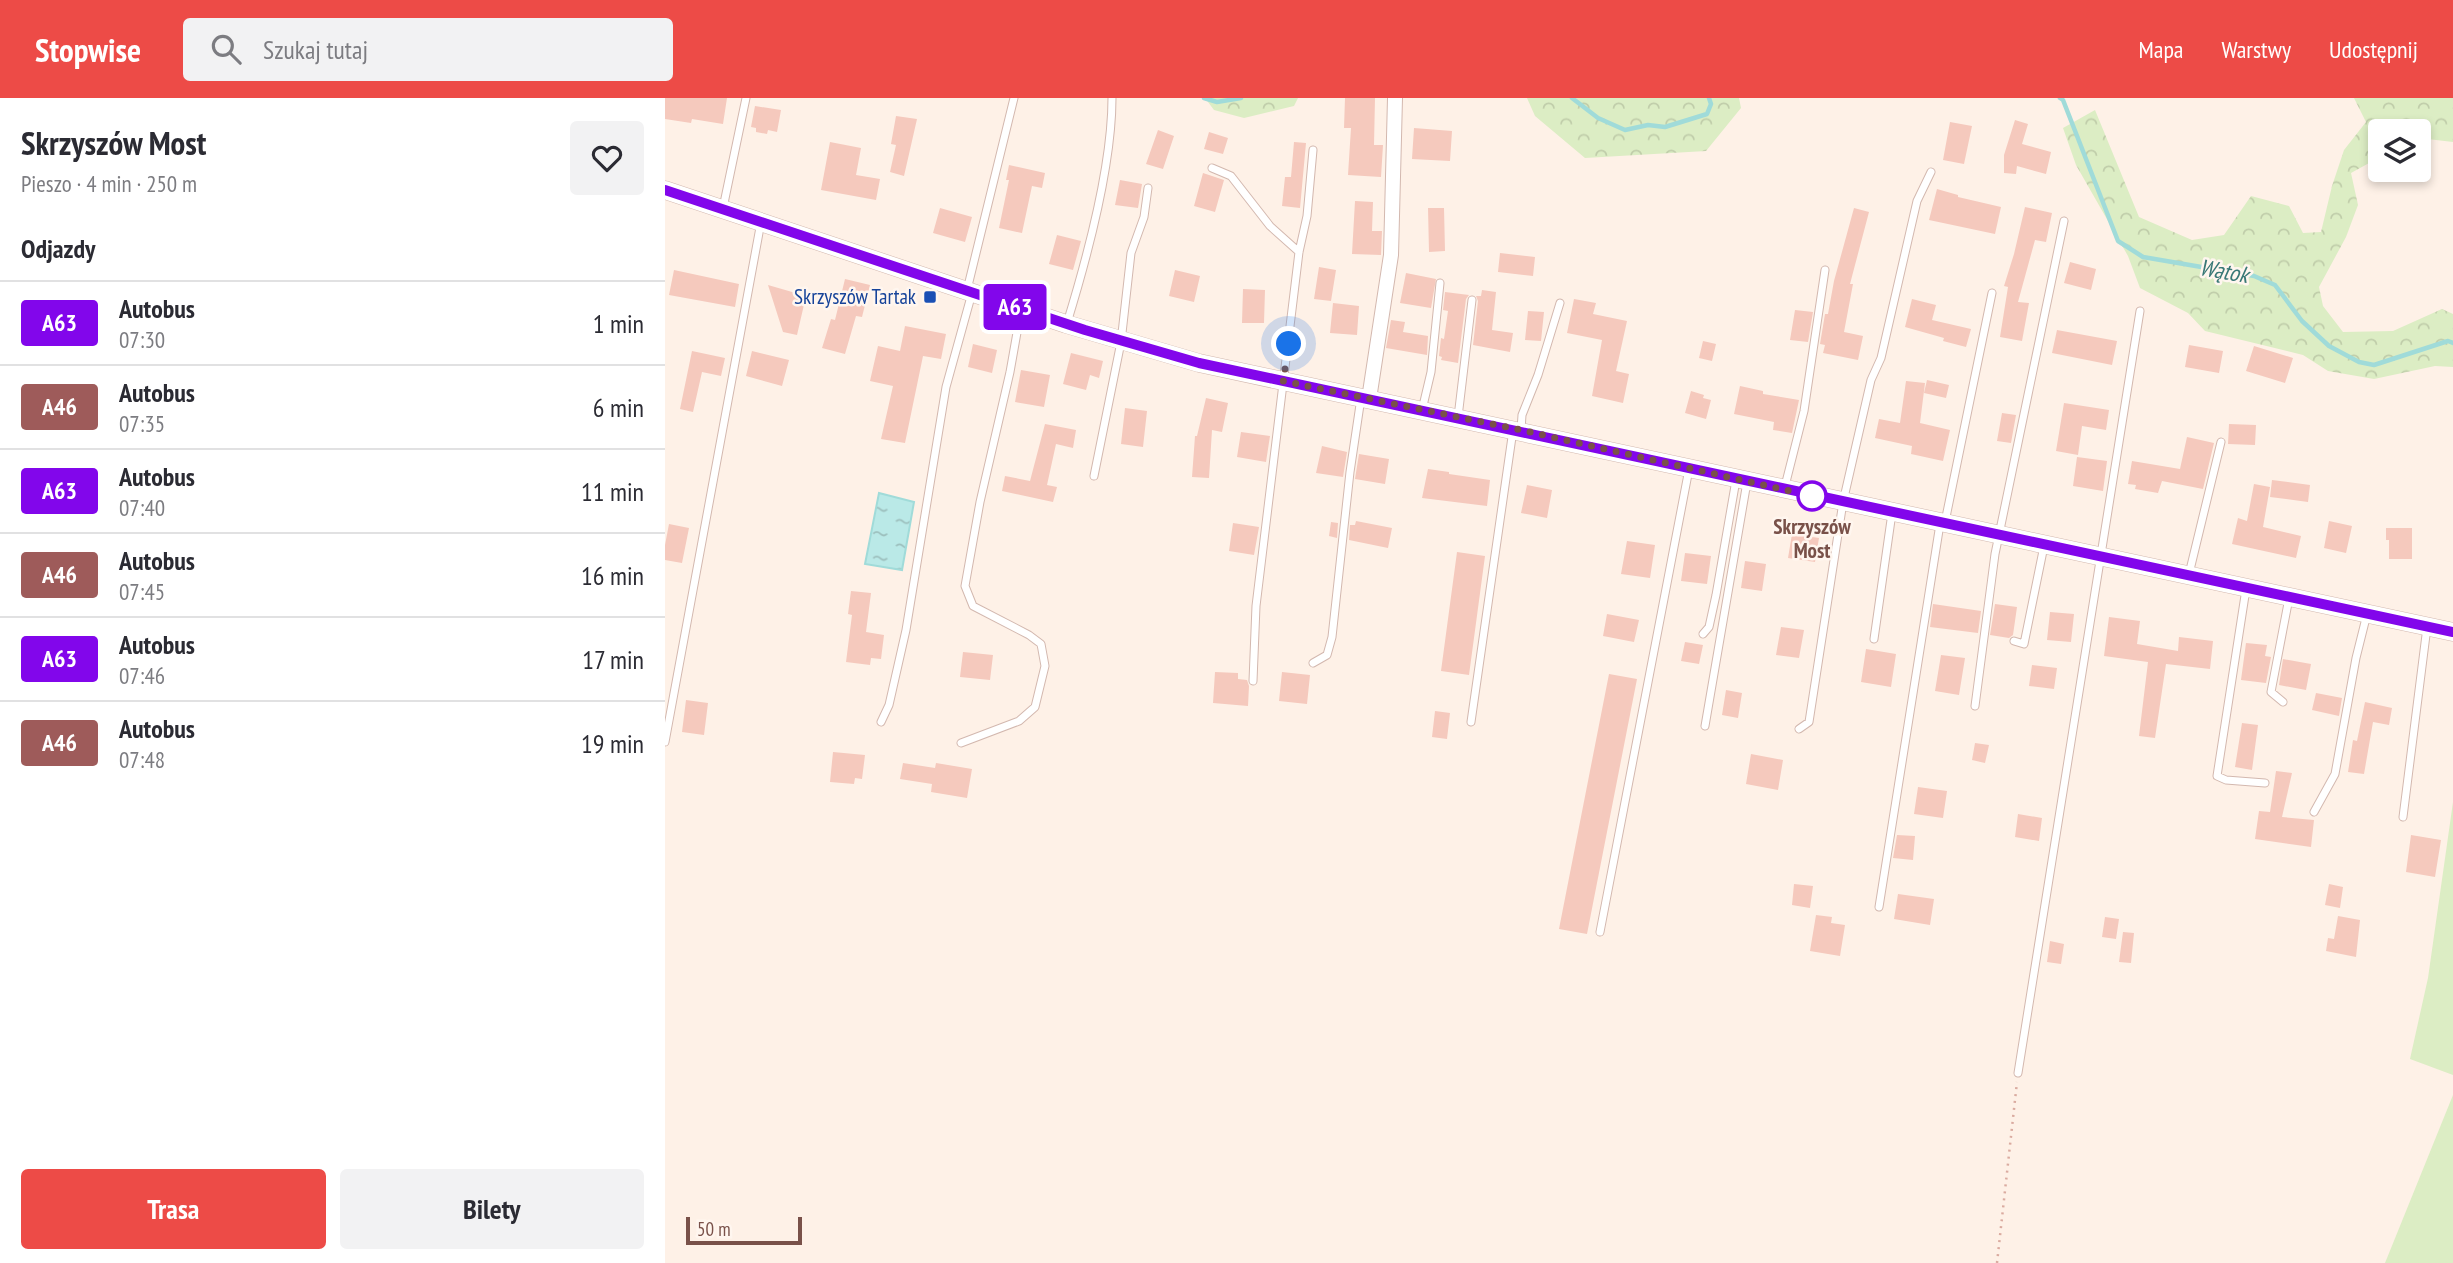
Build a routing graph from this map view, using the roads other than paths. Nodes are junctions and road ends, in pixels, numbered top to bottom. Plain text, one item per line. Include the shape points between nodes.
1 (746, 98) edge
2 (1014, 98) edge
3 (1111, 98) edge
4 (1395, 98) edge
5 (1313, 149) dead end
6 (1212, 168) dead end
7 (1931, 172) dead end
8 (1148, 188) dead end
9 (665, 190) edge
10 (722, 209) junction
11 (2064, 221) dead end
12 (761, 222) junction
13 (1299, 252) junction
14 (1825, 270) dead end
15 (1440, 283) dead end
16 (970, 292) junction
17 (1993, 293) dead end
18 (1472, 300) dead end
19 (1559, 303) dead end
20 (1021, 309) junction
21 (2140, 312) dead end
22 (1066, 324) junction
23 (1121, 342) junction
24 (1283, 381) junction
25 (1365, 398) junction
26 (1422, 410) junction
27 (1458, 417) junction
28 (1517, 430) junction
29 (2221, 442) dead end
30 (1689, 468) junction
31 (1094, 475) dead end
32 (1742, 480) junction
33 (1784, 490) junction
34 (1843, 502) junction
35 (1893, 513) junction
36 (1942, 524) junction
37 (1999, 536) junction
38 (2044, 545) junction
39 (2100, 557) junction
40 (2188, 576) junction
41 (2246, 588) junction
42 (2289, 597) junction
43 (2368, 613) junction
44 (2427, 626) junction
45 (2453, 632) edge
46 (1703, 634) dead end
47 (1874, 639) dead end
48 (2014, 640) dead end
49 (1314, 663) dead end
50 (1253, 681) dead end
51 (2283, 702) dead end
52 (1975, 706) dead end
53 (880, 722) dead end
54 (1471, 722) dead end
55 (1705, 726) dead end
56 (1799, 729) dead end
57 (665, 741) edge
58 (961, 743) dead end
59 (2265, 783) dead end
60 (2313, 812) dead end
61 (2403, 817) dead end
62 (1879, 906) dead end
63 (1600, 932) dead end
64 (2018, 1073) road end

1 - 10 lane
2 - 16 lane
3 - 22 lane via 1103,178
4 - 25 street via 1391,255
5 - 13 lane
6 - 13 lane via 1231,176 1270,226
7 - 34 lane via 1917,201
8 - 23 lane via 1131,253
9 - 10 street
10 - 12 street
11 - 37 lane
12 - 16 street
12 - 57 lane
13 - 24 lane
14 - 33 lane via 1804,411
15 - 26 lane via 1431,372
16 - 20 street
16 - 53 lane via 946,387 906,630 889,705
17 - 36 lane
18 - 27 lane
19 - 28 lane
20 - 22 street
20 - 58 lane via 965,586 973,606 1041,644 1045,666 1035,707 1019,721
21 - 39 lane
22 - 23 street
23 - 24 street
23 - 31 lane
24 - 25 street
24 - 50 lane via 1256,606
25 - 26 street
25 - 49 lane via 1350,472 1332,637 1327,654
26 - 27 street
27 - 28 street
28 - 30 street
28 - 54 lane
29 - 40 lane
30 - 32 street
30 - 63 lane
32 - 33 street
32 - 46 lane via 1709,627
32 - 55 lane
33 - 34 street
34 - 35 street
34 - 56 lane via 1809,722
35 - 36 street
35 - 47 lane
36 - 37 street
36 - 62 lane
37 - 38 street
37 - 52 lane
38 - 39 street
38 - 48 lane via 2024,644
39 - 40 street
39 - 64 lane
40 - 41 street
41 - 42 street
41 - 59 lane via 2217,776
42 - 43 street
42 - 51 lane via 2271,692
43 - 44 street
43 - 60 lane via 2335,774
44 - 45 street
44 - 61 lane

